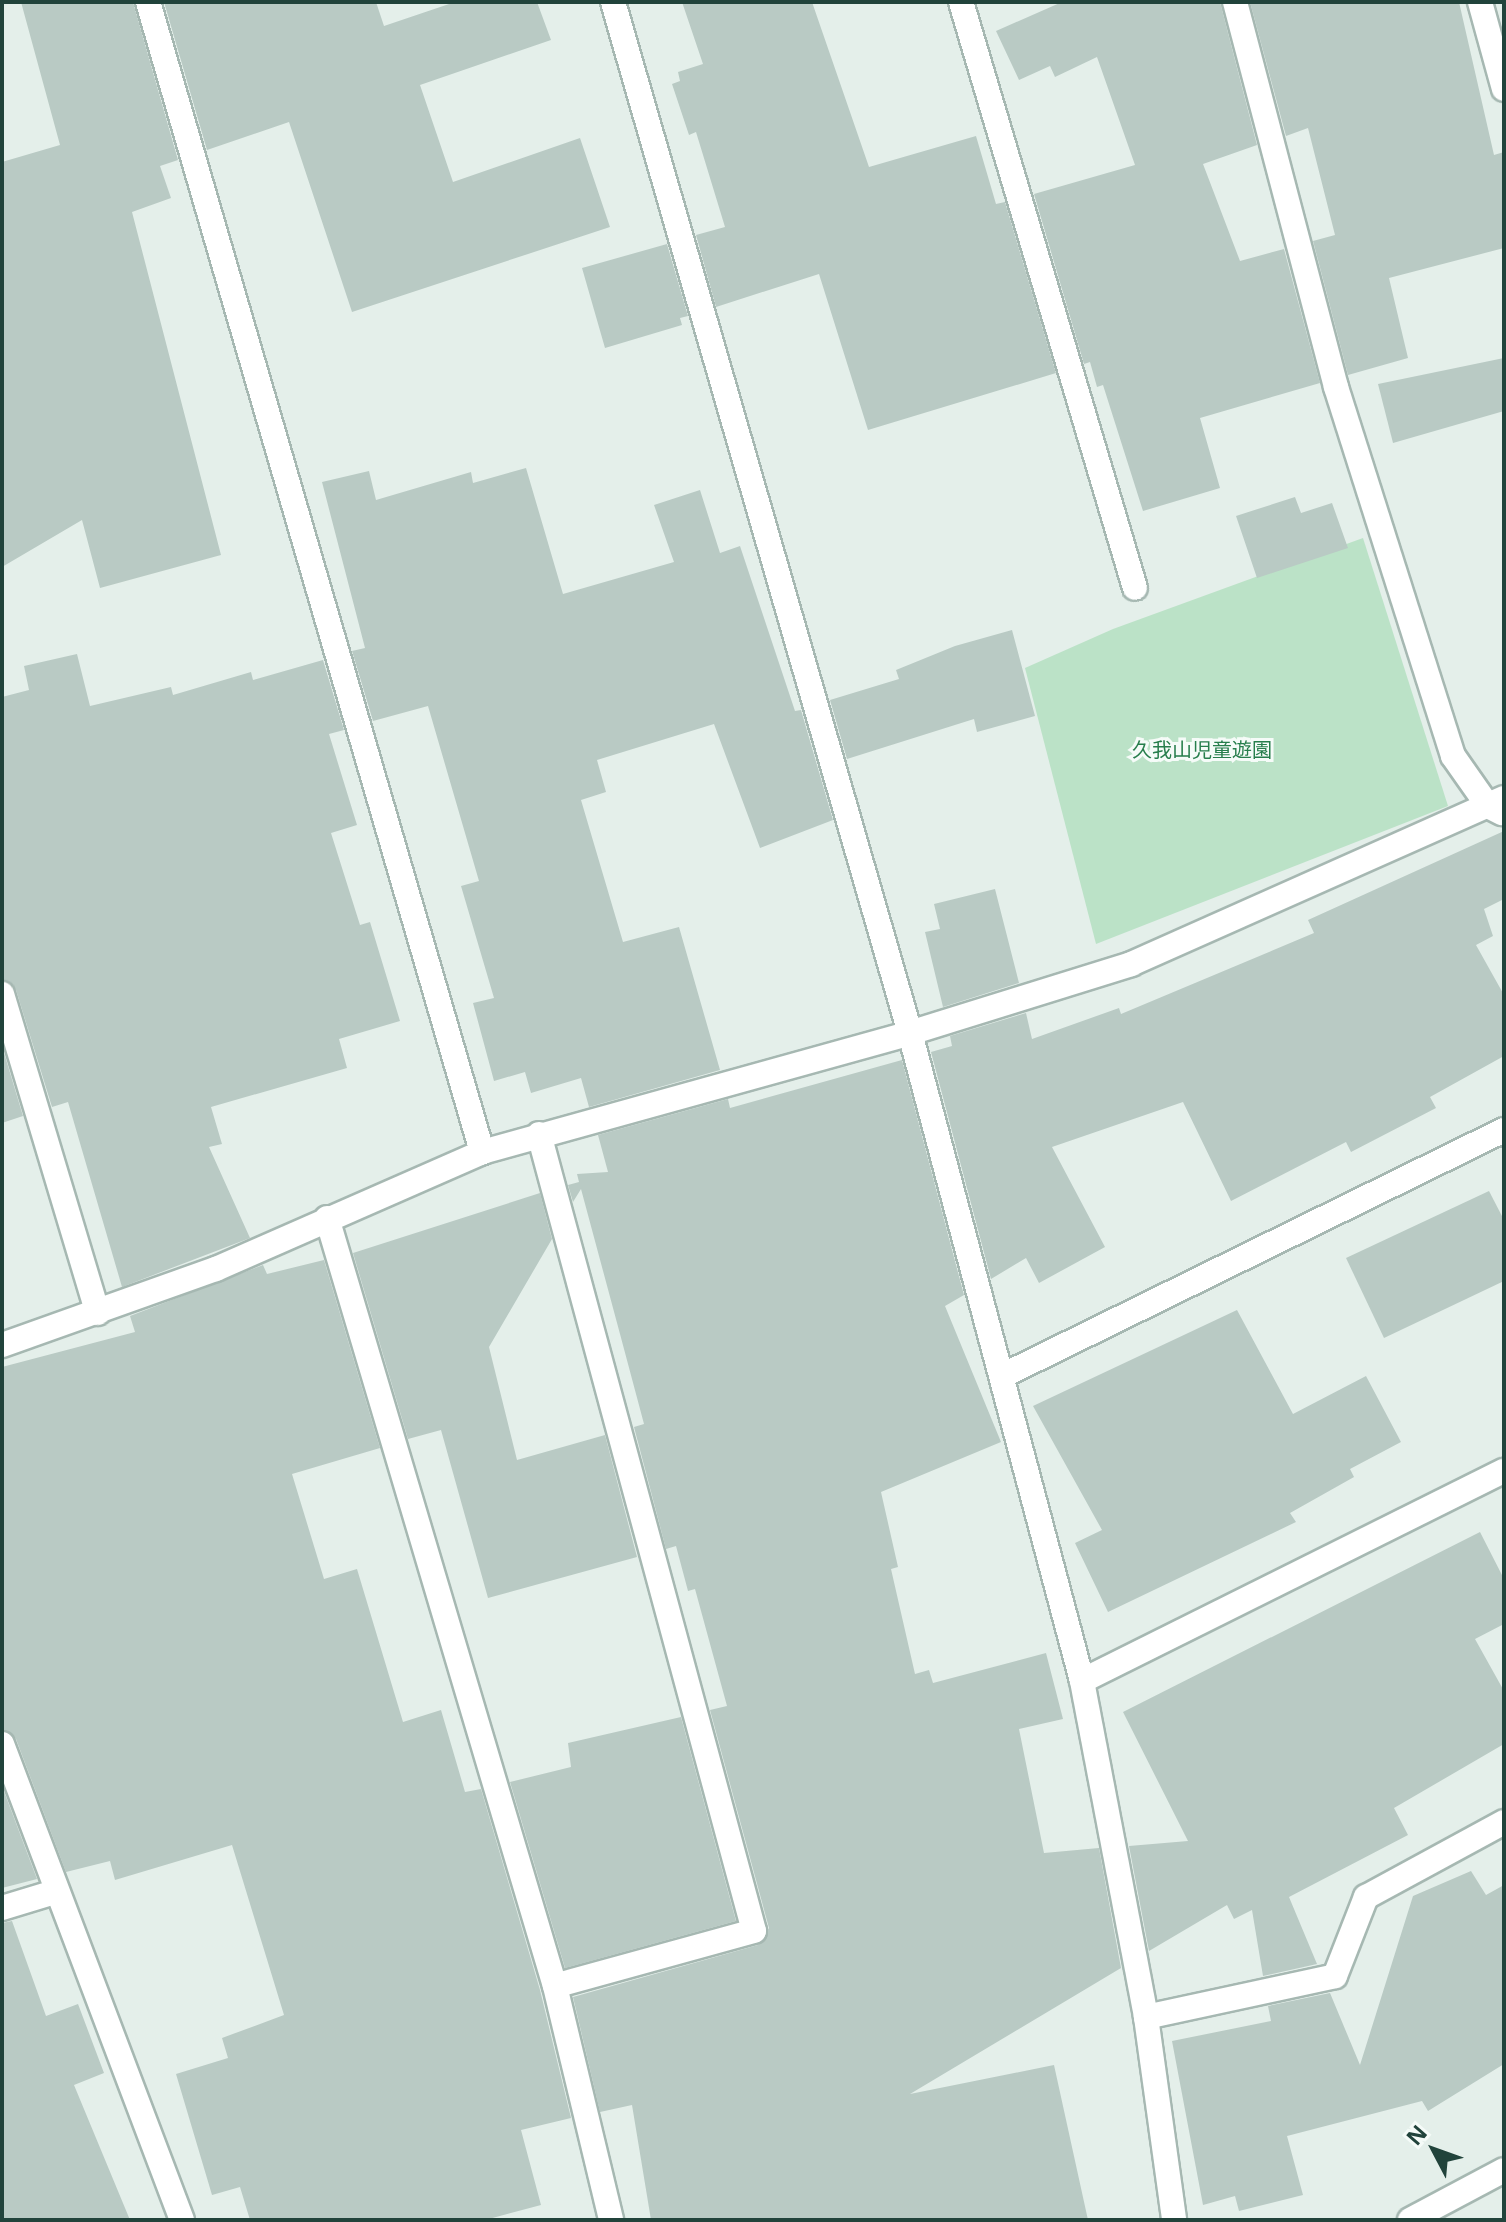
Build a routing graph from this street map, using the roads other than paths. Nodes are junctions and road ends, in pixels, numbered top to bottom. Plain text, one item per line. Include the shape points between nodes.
1 (148, 2) edge
2 (613, 2) edge
3 (961, 2) edge
4 (1235, 2) edge
5 (1480, 2) edge
6 (1504, 89) edge
7 (1135, 588) dead end
8 (1499, 806) edge
9 (2, 994) edge
10 (910, 1033) junction
11 (1504, 1130) edge
12 (539, 1134) junction
13 (482, 1152) junction
14 (327, 1218) junction
15 (98, 1313) junction
16 (2, 1345) edge
17 (1002, 1376) junction
18 (1504, 1471) edge
19 (1082, 1681) junction
20 (2, 1744) edge
21 (1504, 1822) edge
22 (55, 1892) junction
23 (2, 1908) edge
24 (555, 1986) junction
25 (1146, 2017) junction
26 (1504, 2170) edge
27 (182, 2220) edge
28 (611, 2220) edge
29 (1174, 2220) edge
30 (1410, 2220) edge

1 - 13 street
2 - 10 street
3 - 7 street
4 - 8 street via 1345,416 1453,756
5 - 6 street
8 - 10 street via 1131,964
9 - 15 street
10 - 12 street
10 - 17 street
11 - 17 street
12 - 13 street
12 - 24 street via 754,1931
13 - 14 street
14 - 15 street via 216,1269
14 - 24 street
15 - 16 street
17 - 19 street
18 - 19 street
19 - 25 street
20 - 22 street
21 - 25 street via 1366,1897 1335,1976
22 - 23 street
22 - 27 street
24 - 28 street
25 - 29 street
26 - 30 street

